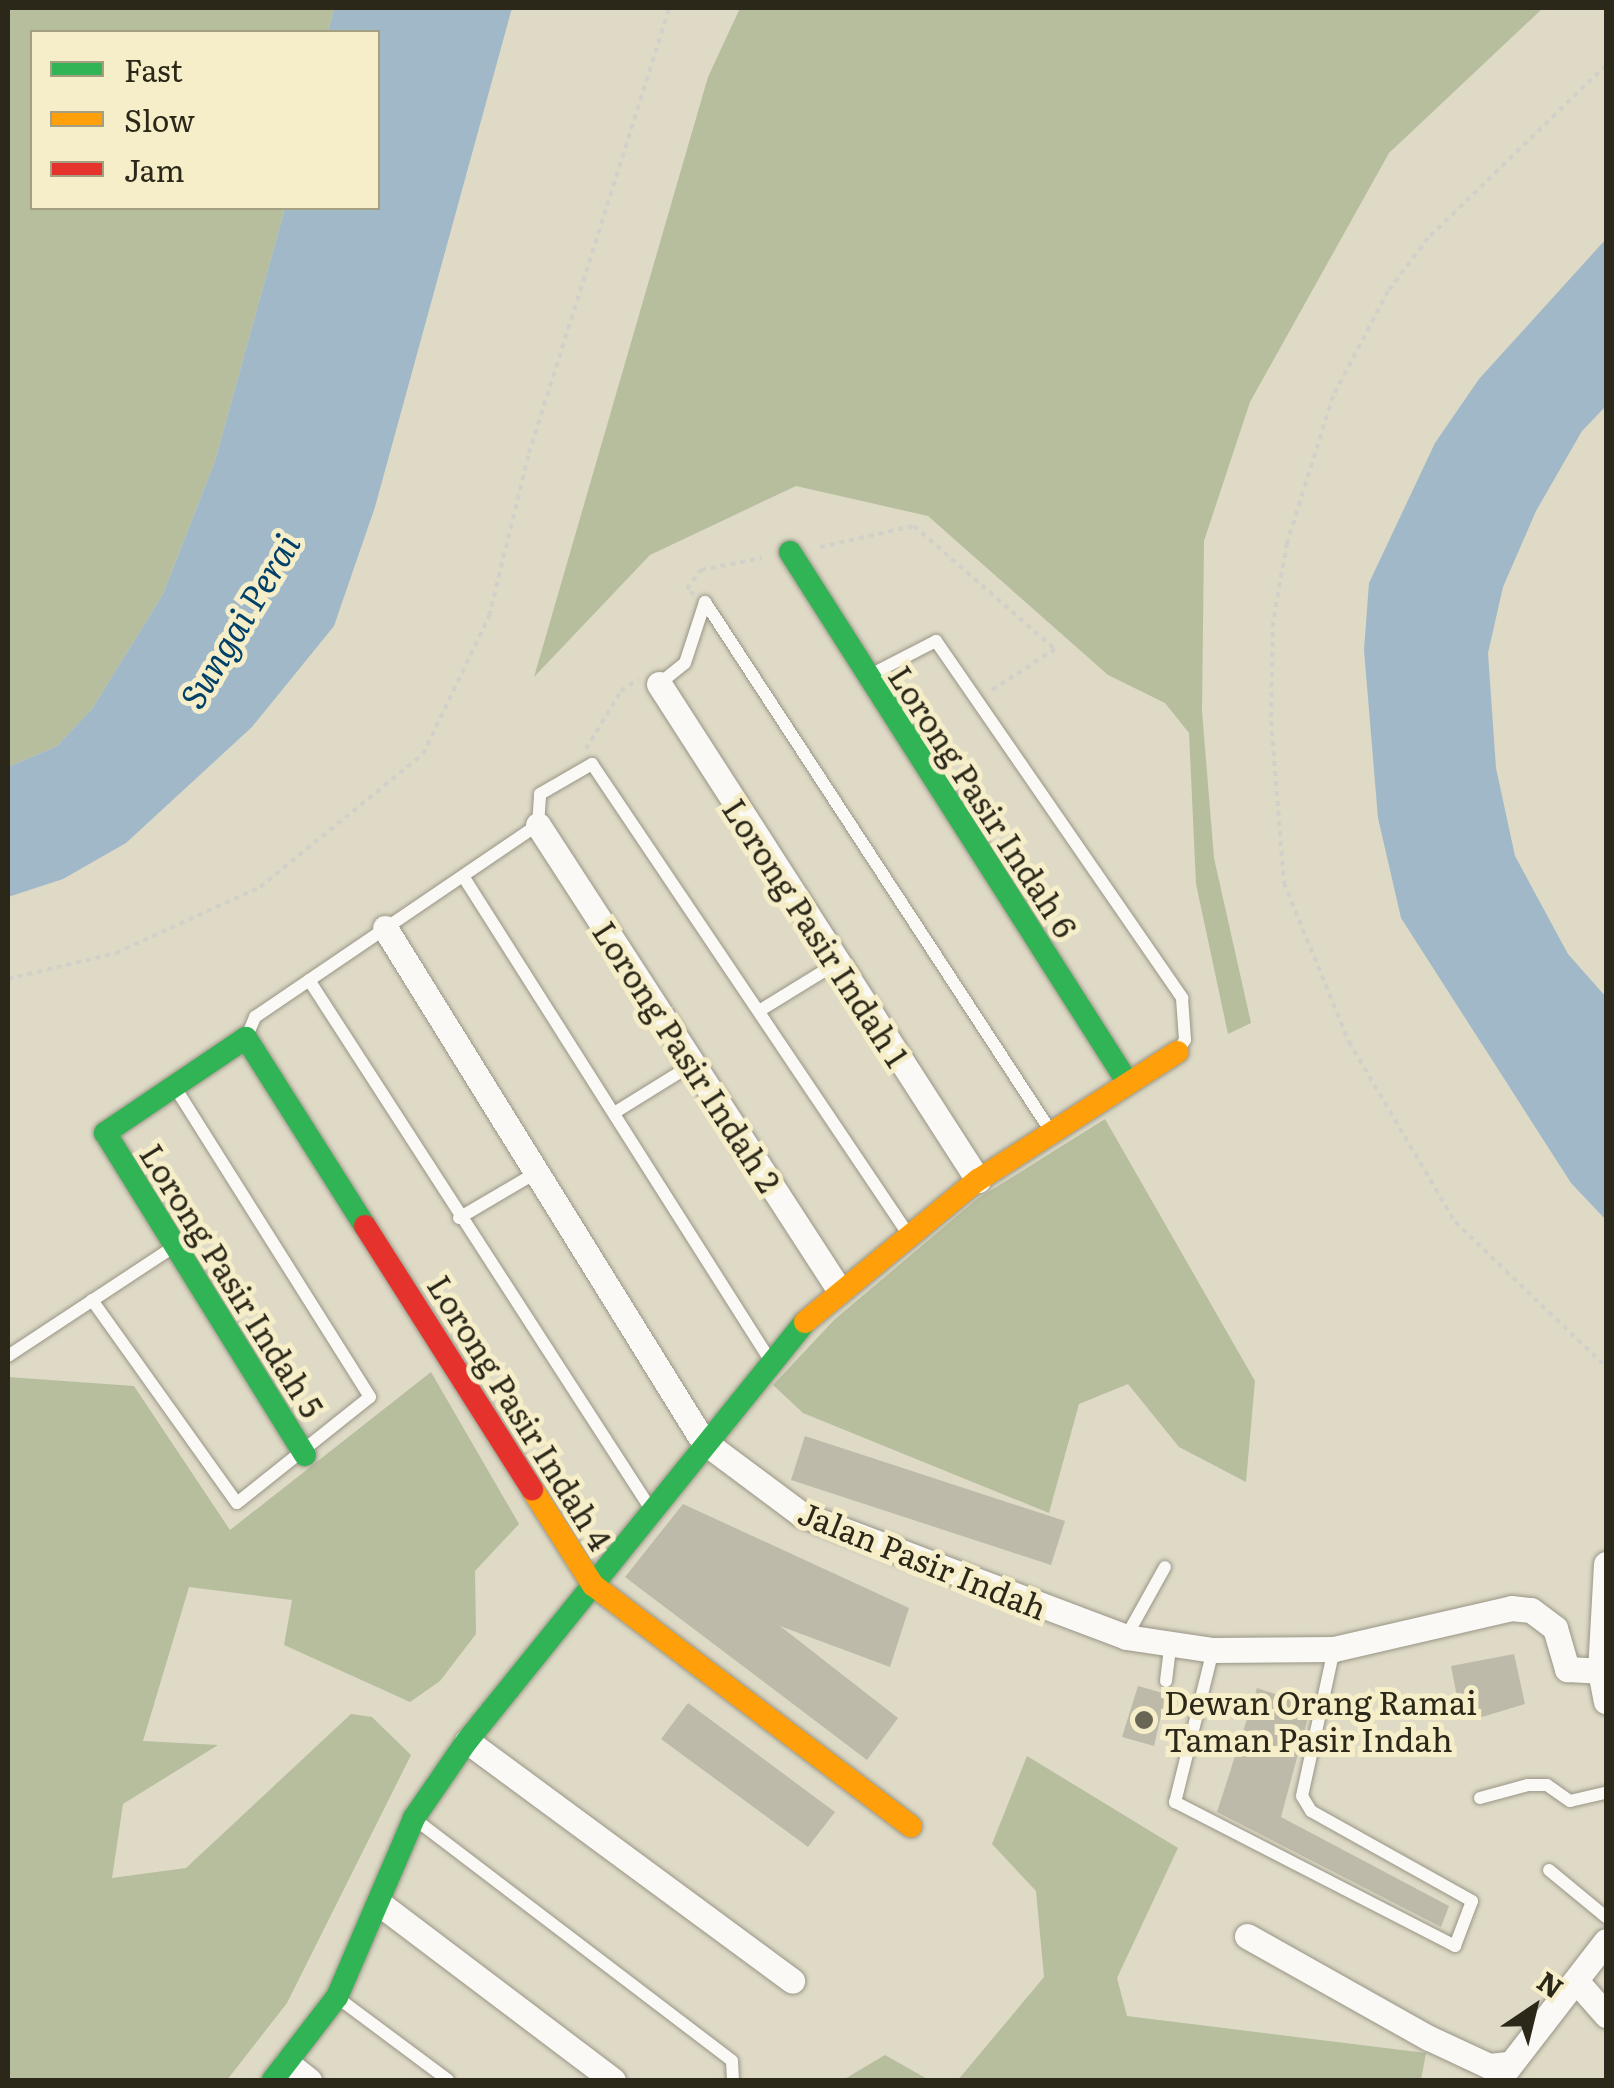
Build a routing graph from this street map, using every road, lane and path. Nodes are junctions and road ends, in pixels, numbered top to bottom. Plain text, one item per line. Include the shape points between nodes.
1 (669, 8) edge
2 (1606, 65) edge
3 (790, 552) junction
4 (701, 601) junction
5 (865, 678) junction
6 (659, 684) junction
7 (975, 701) junction
8 (587, 764) junction
9 (538, 825) junction
10 (463, 876) junction
11 (386, 928) junction
12 (837, 963) junction
13 (8, 979) edge
14 (309, 980) junction
15 (759, 1011) junction
16 (246, 1038) junction
17 (1178, 1052) joint
18 (693, 1064) junction
19 (172, 1082) junction
20 (1128, 1083) junction
21 (614, 1113) junction
22 (1052, 1132) junction
23 (537, 1172) junction
24 (978, 1180) junction
25 (459, 1218) junction
26 (908, 1234) junction
27 (174, 1246) junction
28 (838, 1288) junction
29 (92, 1300) junction
30 (8, 1356) edge
31 (770, 1359) junction
32 (1606, 1367) edge
33 (703, 1441) junction
34 (305, 1455) junction
35 (651, 1510) junction
36 (1606, 1564) edge
37 (1165, 1567) dead end
38 (592, 1584) junction
39 (1126, 1636) junction
40 (1171, 1642) junction
41 (1334, 1649) junction
42 (1214, 1650) junction
43 (1600, 1671) junction
44 (1166, 1682) dead end
45 (1606, 1701) edge
46 (467, 1741) junction
47 (1606, 1793) edge
48 (1480, 1798) dead end
49 (414, 1818) junction
50 (910, 1826) dead end
51 (1549, 1870) dead end
52 (380, 1904) junction
53 (1606, 1917) edge
54 (1247, 1936) dead end
55 (1606, 1940) edge
56 (792, 1981) dead end
57 (1578, 1983) junction
58 (337, 1997) junction
59 (1606, 2015) edge
60 (280, 2072) edge
61 (1503, 2072) edge
62 (310, 2080) edge
63 (448, 2080) edge
64 (613, 2080) edge
65 (733, 2080) edge

1 - 13 path via 529,453 490,616 423,754 260,887 116,953
2 - 32 path via 1428,238 1388,291 1333,396 1284,559 1273,622 1271,722 1284,883 1349,1042 1455,1222
3 - 4 path via 701,570 686,589
3 - 5 street, Lorong Pasir Indah 6
3 - 7 path via 914,526 1055,649
4 - 6 lane via 685,664
4 - 22 lane
5 - 7 lane via 929,639
5 - 20 street, Lorong Pasir Indah 6
6 - 8 path via 636,679 621,690 586,748
6 - 12 street, Lorong Pasir Indah 1
7 - 17 lane via 1182,998 1185,1040
8 - 9 lane via 540,794
8 - 15 lane via 596,765
9 - 10 lane
9 - 18 street, Lorong Pasir Indah 2
10 - 11 lane
10 - 21 lane
11 - 14 lane
11 - 23 street, Jalan Pasir Indah
12 - 15 lane
12 - 24 street, Lorong Pasir Indah 1
14 - 16 lane via 256,1017
14 - 25 lane
15 - 26 lane
16 - 19 street
16 - 38 street, Lorong Pasir Indah 4
17 - 20 street
18 - 21 lane
18 - 28 street, Lorong Pasir Indah 2
19 - 27 street, Lorong Pasir Indah 5 via 108,1125 107,1140
19 - 34 lane via 370,1397
20 - 22 street
21 - 31 lane
22 - 24 street
23 - 25 lane
23 - 33 street, Jalan Pasir Indah
24 - 26 street
25 - 35 lane
26 - 28 street
27 - 29 lane
27 - 34 street, Lorong Pasir Indah 5
28 - 31 street
29 - 30 lane
29 - 34 lane via 234,1502
31 - 33 street
33 - 35 street
33 - 39 street, Jalan Pasir Indah via 801,1514
35 - 38 street
36 - 43 street
37 - 39 lane
38 - 46 street
38 - 50 street, Lorong Pasir Indah 4
39 - 40 street, Jalan Pasir Indah
40 - 42 street, Jalan Pasir Indah
40 - 44 lane
41 - 42 street, Jalan Pasir Indah
41 - 42 lane via 1302,1796 1310,1812 1472,1901 1459,1944 1175,1802
41 - 43 street, Jalan Pasir Indah via 1511,1608 1531,1610 1556,1628 1567,1669
43 - 45 street
46 - 49 street
46 - 56 street
47 - 48 lane via 1570,1802 1547,1785 1528,1785
49 - 52 street
49 - 65 lane via 732,2061
51 - 53 lane
52 - 58 street
52 - 64 street
54 - 61 street
55 - 57 street
57 - 59 street
57 - 61 street
58 - 60 street
58 - 63 lane
60 - 62 street

